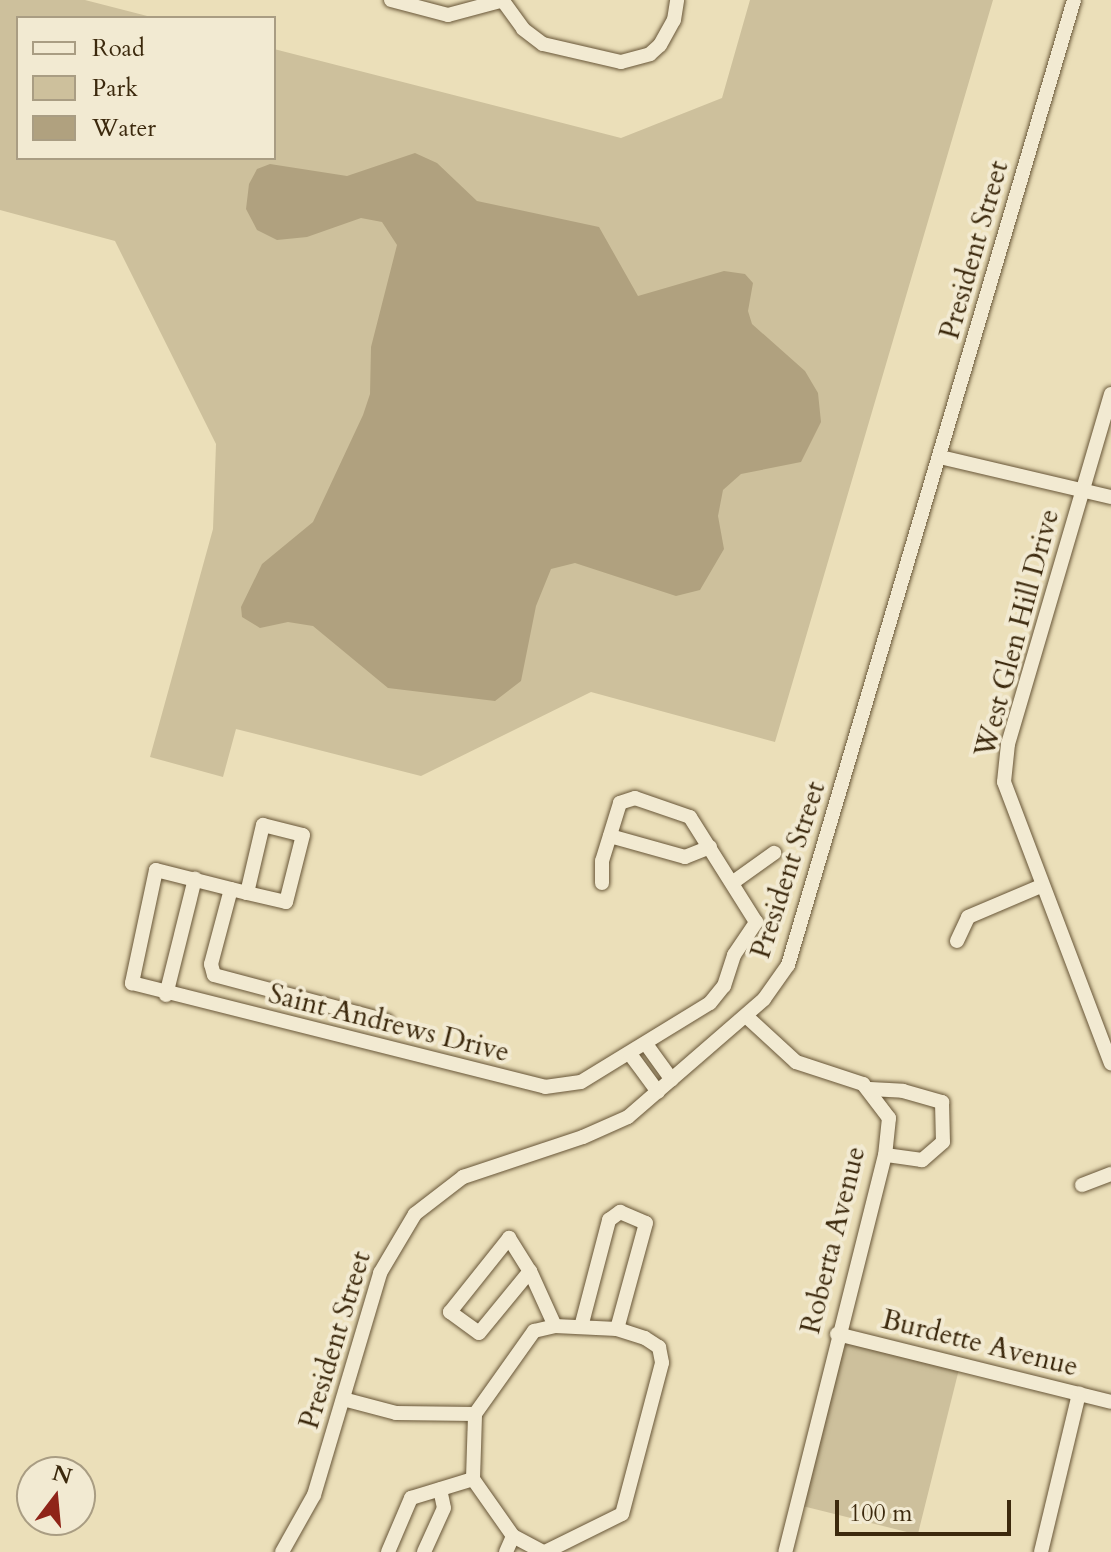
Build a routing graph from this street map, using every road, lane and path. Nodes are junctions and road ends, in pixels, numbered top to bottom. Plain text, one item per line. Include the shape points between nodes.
1 (391, 0) edge
2 (677, 0) edge
3 (1074, 0) edge
4 (503, 1) edge
5 (1111, 394) edge
6 (940, 457) junction
7 (1083, 491) junction
8 (1111, 497) edge
9 (610, 836) junction
10 (710, 847) junction
11 (774, 853) dead end
12 (195, 879) junction
13 (602, 883) dead end
14 (732, 883) junction
15 (1041, 886) junction
16 (231, 889) junction
17 (247, 893) junction
18 (957, 941) dead end
19 (166, 995) junction
20 (746, 1016) junction
21 (387, 1021) dead end
22 (646, 1044) junction
23 (630, 1054) junction
24 (1111, 1063) edge
25 (672, 1080) junction
26 (870, 1089) junction
27 (658, 1092) junction
28 (885, 1155) junction
29 (1111, 1174) edge
30 (1082, 1185) dead end
31 (530, 1271) junction
32 (555, 1326) junction
33 (581, 1327) junction
34 (617, 1329) junction
35 (837, 1334) junction
36 (1079, 1394) junction
37 (343, 1399) junction
38 (1111, 1402) edge
39 (475, 1414) junction
40 (473, 1479) junction
41 (440, 1489) junction
42 (513, 1536) junction
43 (550, 1551) edge
44 (282, 1552) edge
45 (388, 1552) edge
46 (424, 1552) edge
47 (506, 1552) edge
48 (785, 1552) edge
49 (1041, 1552) edge

1 - 4 street via 448,15
2 - 4 street via 670,31 660,45 650,54 621,62 543,44 523,29
3 - 6 street, President Street
5 - 7 street, West Glen Hill Drive
6 - 7 street
6 - 20 street, President Street via 796,945 778,983
7 - 8 street
7 - 15 street, West Glen Hill Drive via 1005,758 1008,802
9 - 10 street via 685,857
9 - 10 street via 620,803 629,797 690,817
9 - 13 street
10 - 14 street
11 - 14 street
12 - 16 street
12 - 19 street
12 - 19 street, Saint Andrews Drive via 156,870 132,983
14 - 22 street, Saint Andrews Drive via 756,922 734,955 719,993
15 - 18 street via 968,917
15 - 24 street, West Glen Hill Drive
16 - 17 street
16 - 21 street via 211,964 214,975
17 - 17 street via 263,825 303,835 286,902
19 - 23 street, Saint Andrews Drive via 545,1087 581,1082
20 - 25 street, President Street
20 - 26 street via 796,1062
22 - 23 street, Saint Andrews Drive
22 - 25 street
23 - 27 street
25 - 27 street, President Street
26 - 28 street, Roberta Avenue via 889,1118
26 - 28 street via 942,1102 943,1142 922,1160
27 - 37 street, President Street via 604,1128 463,1177 426,1203 395,1239 380,1273
28 - 35 street, Roberta Avenue
29 - 30 street
31 - 31 street via 509,1238 450,1312 479,1333
31 - 32 street
32 - 33 street
32 - 39 street via 534,1331
33 - 34 street
33 - 34 street via 609,1220 620,1212 646,1223
34 - 43 street via 659,1347 662,1363 643,1444 617,1519
35 - 36 street, Burdette Avenue
35 - 48 street, Roberta Avenue
36 - 38 street, Burdette Avenue
36 - 49 street
37 - 39 street via 396,1413
37 - 44 street, President Street via 309,1510
39 - 40 street
40 - 41 street
40 - 42 street
41 - 45 street via 411,1498
41 - 46 street via 444,1508
42 - 43 street
42 - 47 street

